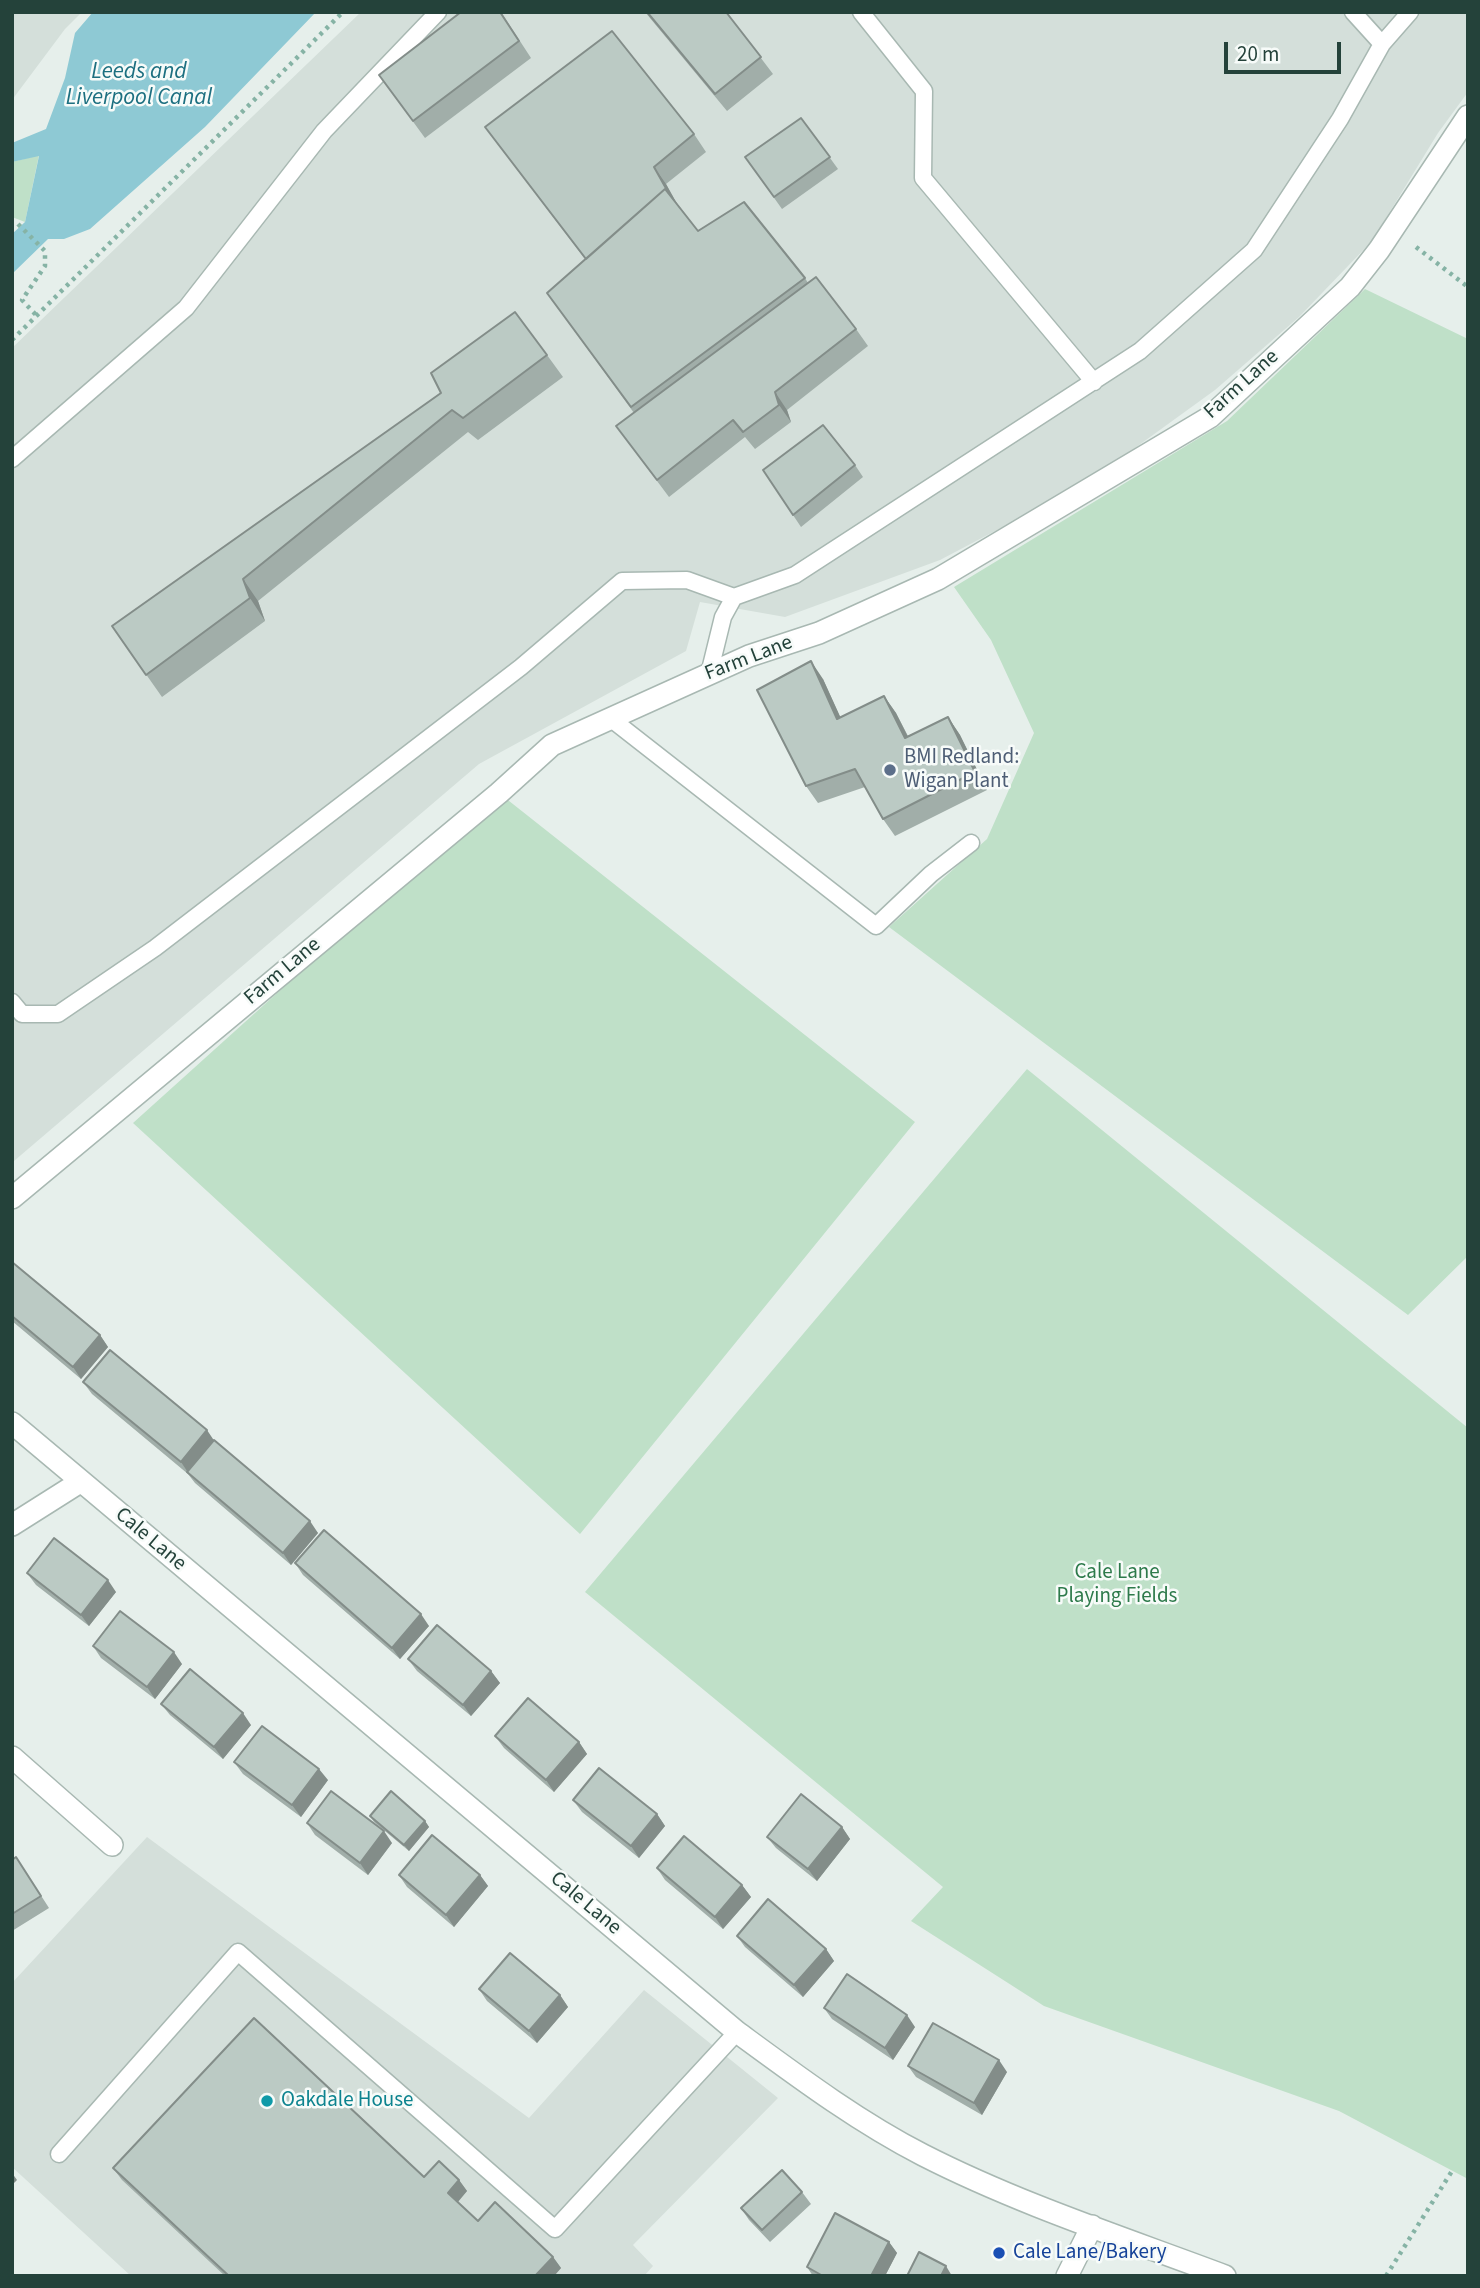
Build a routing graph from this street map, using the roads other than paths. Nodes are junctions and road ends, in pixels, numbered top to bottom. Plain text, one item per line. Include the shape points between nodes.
1 (438, 12) edge
2 (861, 12) edge
3 (1353, 12) edge
4 (1410, 12) edge
5 (1382, 44) junction
6 (1468, 116) edge
7 (1094, 382) junction
8 (12, 459) edge
9 (734, 597) junction
10 (709, 674) junction
11 (610, 718) junction
12 (971, 843) dead end
13 (12, 1002) edge
14 (12, 1198) edge
15 (12, 1423) edge
16 (80, 1482) junction
17 (12, 1525) edge
18 (12, 1757) edge
19 (112, 1845) dead end
20 (737, 2032) junction
21 (59, 2154) dead end
22 (1092, 2226) junction
23 (1067, 2276) edge
24 (1225, 2276) edge

1 - 8 lane via 324,131 186,308
2 - 7 lane via 925,92 923,178
3 - 5 lane
4 - 5 lane
5 - 7 lane via 1340,119 1254,250 1140,351
6 - 10 street, Farm Lane via 1350,287 1210,417 939,579 819,633
7 - 9 lane via 795,575
9 - 10 lane via 723,617
9 - 13 lane via 687,580 622,581 521,667 155,948 58,1014 22,1014
10 - 11 street, Farm Lane
11 - 12 lane via 876,926
11 - 14 street, Farm Lane via 552,745
15 - 16 street, Cale Lane
16 - 17 street
16 - 20 street, Cale Lane
18 - 19 street
20 - 21 lane via 555,2229 238,1952
20 - 22 street, Cale Lane via 854,2115 923,2155
22 - 23 street
22 - 24 street, Cale Lane

